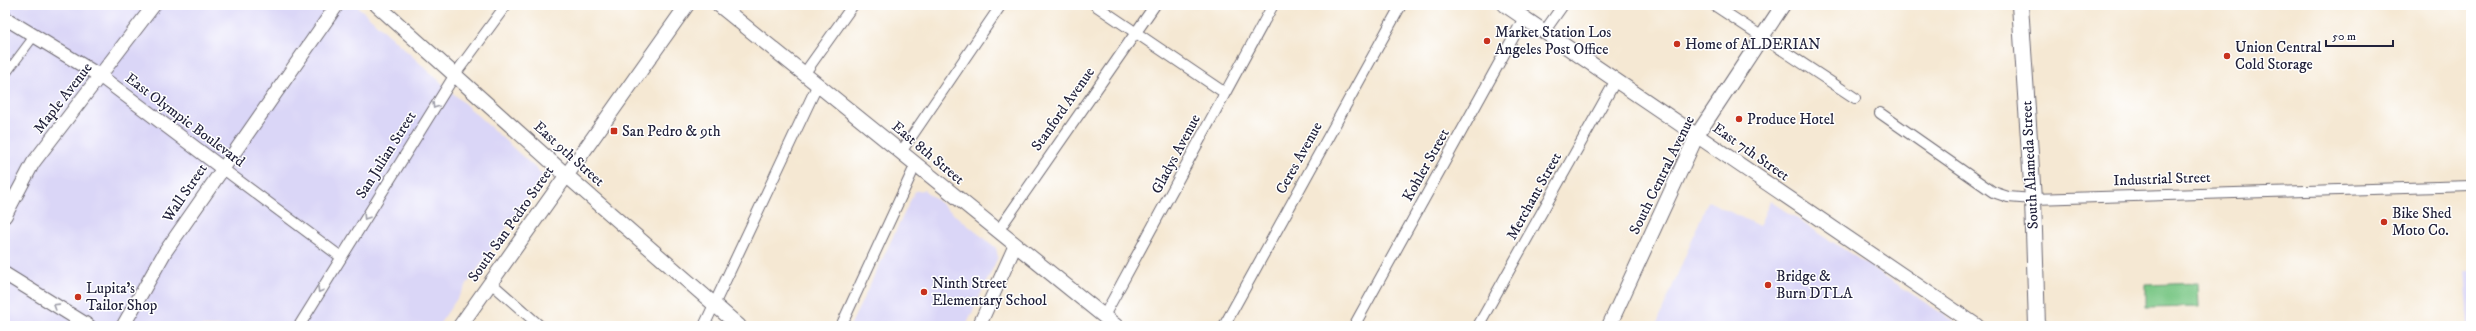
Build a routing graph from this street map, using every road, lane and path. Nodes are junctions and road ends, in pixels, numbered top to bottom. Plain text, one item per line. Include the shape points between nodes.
1 (154, 5) edge
2 (337, 5) edge
3 (377, 5) edge
4 (506, 5) edge
5 (687, 5) edge
6 (719, 5) edge
7 (853, 5) edge
8 (1001, 5) edge
9 (1095, 5) edge
10 (1155, 5) edge
11 (1273, 5) edge
12 (1401, 5) edge
13 (1505, 5) edge
14 (1563, 5) edge
15 (1714, 5) edge
16 (1784, 5) edge
17 (2020, 5) edge
18 (5, 18) edge
19 (1524, 18) junction
20 (1544, 32) junction
21 (1136, 33) junction
22 (36, 35) junction
23 (1762, 38) junction
24 (456, 73) junction
25 (804, 74) junction
26 (5, 76) edge
27 (100, 76) junction
28 (1616, 80) junction
29 (818, 84) junction
30 (1225, 93) junction
31 (1855, 98) dead end
32 (1880, 113) dead end
33 (1697, 135) junction
34 (901, 152) junction
35 (916, 164) junction
36 (222, 168) junction
37 (566, 175) junction
38 (2471, 186) edge
39 (2033, 199) junction
40 (5, 216) edge
41 (998, 231) junction
42 (1015, 246) junction
43 (341, 257) junction
44 (5, 274) edge
45 (491, 283) junction
46 (714, 304) junction
47 (1104, 316) junction
48 (89, 326) edge
49 (123, 326) edge
50 (299, 326) edge
51 (460, 326) edge
52 (540, 326) edge
53 (704, 326) edge
54 (739, 326) edge
55 (841, 326) edge
56 (979, 326) edge
57 (1116, 326) edge
58 (1224, 326) edge
59 (1354, 326) edge
60 (1478, 326) edge
61 (1609, 326) edge
62 (1977, 326) edge
63 (2037, 326) edge

1 - 27 street, Maple Avenue
2 - 36 street, Wall Street
3 - 24 main road, East 9th Street
4 - 24 street, San Julian Street
5 - 37 main road, South San Pedro Street
6 - 25 main road, East 8th Street
7 - 25 street
8 - 34 street
9 - 21 street
10 - 21 street, Stanford Avenue
11 - 30 street, Gladys Avenue
12 - 58 street, Ceres Avenue
13 - 19 main road, East 7th Street
14 - 20 street
15 - 23 street
16 - 23 main road, South Central Avenue
17 - 39 main road, South Alameda Street
18 - 22 street, East Olympic Boulevard
19 - 20 main road, East 7th Street
19 - 59 street, Kohler Street
20 - 28 main road, East 7th Street
21 - 30 street
21 - 41 street, Stanford Avenue
22 - 26 street
22 - 27 street, East Olympic Boulevard
23 - 31 street
23 - 33 main road, South Central Avenue
24 - 37 main road, East 9th Street
24 -> 43 street, San Julian Street
25 - 29 main road, East 8th Street
27 - 36 street, East Olympic Boulevard
27 - 40 street, Maple Avenue via 33,163
28 - 33 main road, East 7th Street
28 - 60 street, Merchant Street
29 - 34 main road, East 8th Street
29 - 46 street
30 - 47 street, Gladys Avenue
32 - 39 street, Industrial Street via 1993,192 2008,197
33 - 61 main road, South Central Avenue
33 - 62 main road, East 7th Street
34 - 35 main road, East 8th Street
35 - 41 main road, East 8th Street
35 - 55 street
36 - 43 street, East Olympic Boulevard
36 - 49 street, Wall Street via 165,252
37 - 45 main road, South San Pedro Street
37 - 46 main road, East 9th Street
38 - 39 street, Industrial Street
39 - 63 main road, South Alameda Street
41 - 42 main road, East 8th Street
42 - 47 main road, East 8th Street
42 - 56 street
43 -> 50 street, San Julian Street
48 -> 44 street
45 - 51 main road, South San Pedro Street
45 - 52 street
46 - 53 street
46 - 54 main road, East 9th Street
47 - 57 main road, East 8th Street

